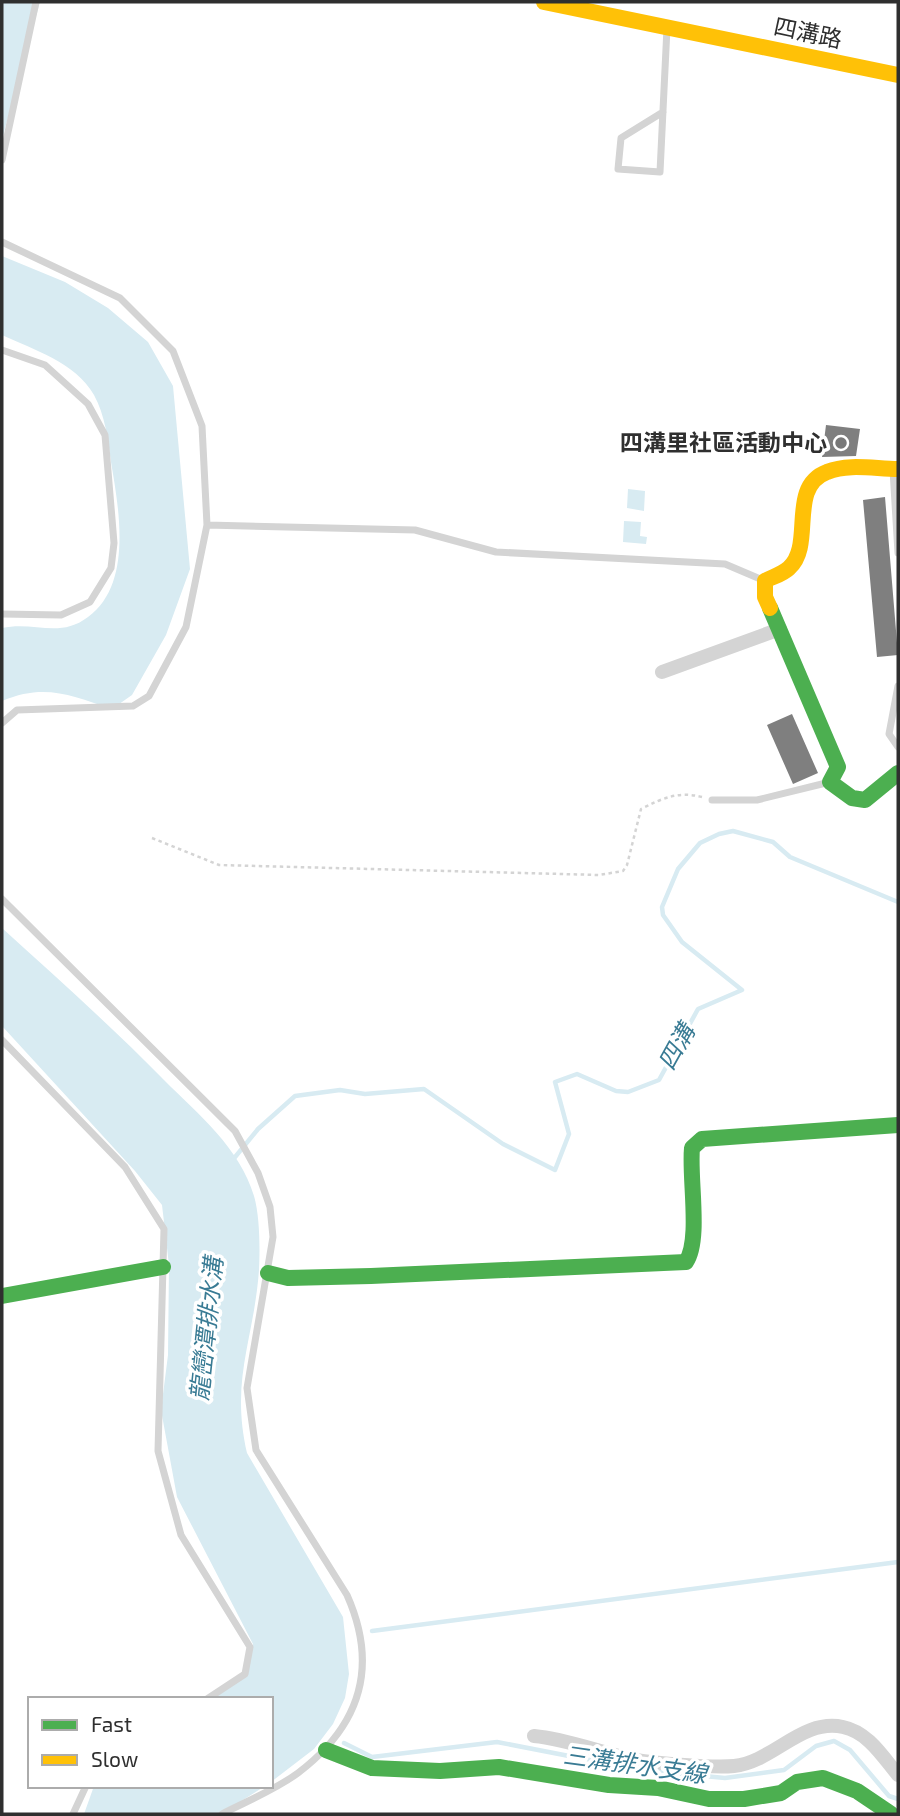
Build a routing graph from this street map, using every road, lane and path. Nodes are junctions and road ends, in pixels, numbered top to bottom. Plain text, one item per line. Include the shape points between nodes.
1 (36, 2) edge
2 (544, 2) edge
3 (667, 27) junction
4 (898, 75) edge
5 (663, 112) junction
6 (2, 160) edge
7 (2, 243) edge
8 (2, 350) edge
9 (896, 469) edge
10 (206, 525) junction
11 (898, 553) edge
12 (765, 581) junction
13 (2, 614) edge
14 (779, 629) junction
15 (662, 672) dead end
16 (898, 686) edge
17 (2, 723) edge
18 (898, 747) edge
19 (898, 773) edge
20 (830, 782) junction
21 (712, 800) joint
22 (152, 838) dead end
23 (2, 899) edge
24 (2, 1040) edge
25 (898, 1125) edge
26 (163, 1259) junction
27 (268, 1273) junction
28 (2, 1296) edge
29 (210, 1697) edge
30 (534, 1736) dead end
31 (326, 1750) junction
32 (898, 1775) edge
33 (273, 1787) edge
34 (85, 1788) edge
35 (271, 1788) edge
36 (73, 1814) edge
37 (222, 1814) edge
38 (891, 1814) edge

1 - 6 lane
2 - 3 street, 四溝路
3 - 4 street, 四溝路
3 - 5 lane
5 - 5 lane via 660,172 618,169 621,138
7 - 10 lane via 120,298 173,351 202,426
8 - 13 lane via 45,365 88,404 105,435 114,542 111,568 90,602 61,615
9 - 11 lane
9 - 12 street via 828,469 815,477 808,486 797,555 790,568
10 - 12 lane via 415,530 496,552 725,564
10 - 17 lane via 186,627 149,696 133,706 17,710
12 - 14 street via 765,597
14 - 15 street
14 - 20 street via 838,767
16 - 18 lane via 889,734
19 - 20 street via 865,800 852,798
20 - 21 lane via 757,800
21 - 22 path via 684,792 641,809 627,865 623,871 599,875 219,864
23 - 27 lane via 234,1131 258,1173 270,1207 273,1237
24 - 26 lane via 125,1167 164,1229
25 - 27 street via 702,1139 692,1148 693,1245 685,1262 371,1276 288,1278
26 - 28 street
26 - 29 lane via 158,1451 181,1535 250,1647 245,1674
27 - 31 lane via 247,1388 256,1450 347,1595 363,1641 357,1697
30 - 32 street via 630,1759 734,1766 767,1755 818,1728 842,1726 861,1734
31 - 33 lane
31 - 38 street via 372,1768 440,1771 499,1767 709,1799 781,1793 797,1782 823,1778 857,1791
34 - 36 lane
35 - 37 lane

